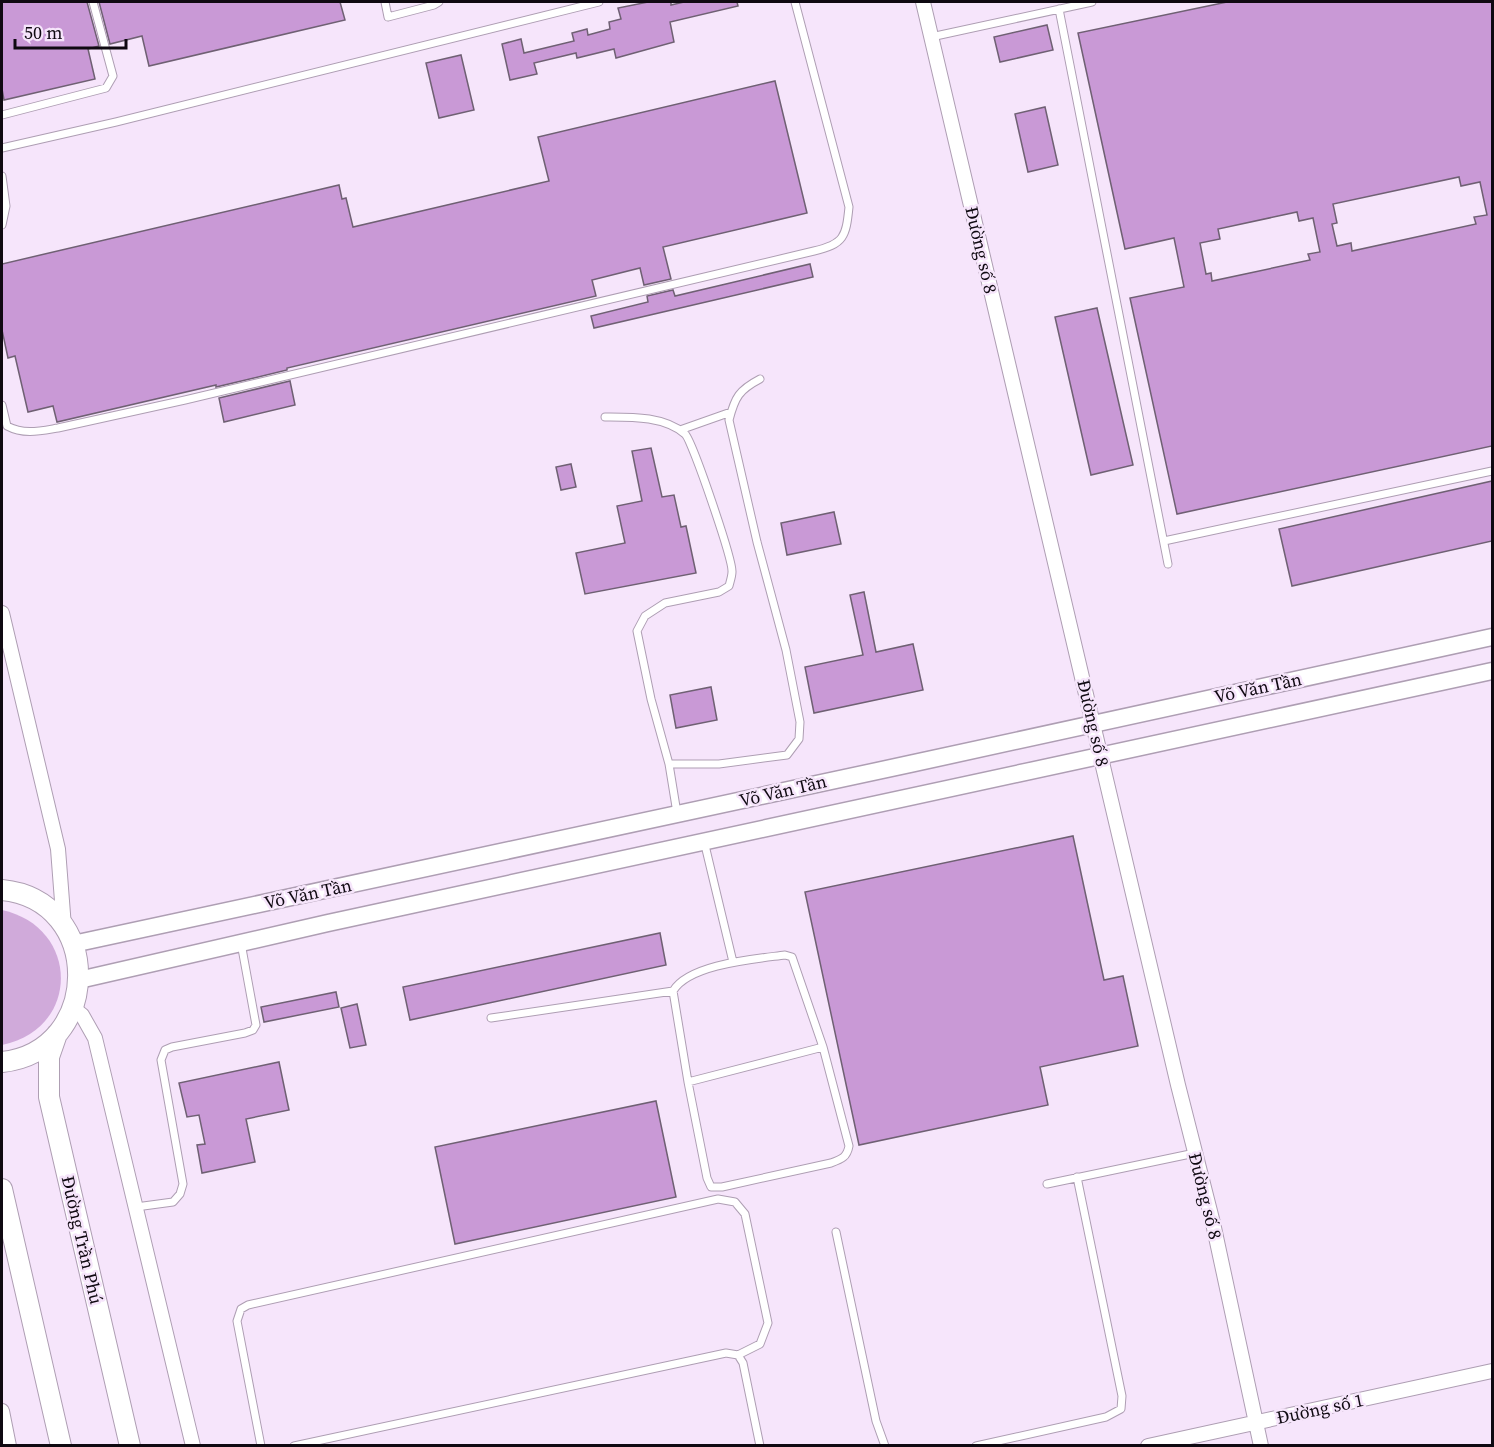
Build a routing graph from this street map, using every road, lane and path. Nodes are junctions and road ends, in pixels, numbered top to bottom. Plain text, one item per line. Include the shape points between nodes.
1 (93, 2) edge
2 (385, 2) edge
3 (439, 2) edge
4 (599, 2) edge
5 (795, 2) edge
6 (923, 2) edge
7 (1092, 2) edge
8 (1059, 9) junction
9 (931, 37) junction
10 (2, 115) edge
11 (2, 148) edge
12 (2, 176) edge
13 (2, 225) edge
14 (760, 379) dead end
15 (2, 405) edge
16 (731, 412) junction
17 (605, 417) dead end
18 (680, 430) junction
19 (1492, 471) edge
20 (1164, 540) junction
21 (1168, 564) dead end
22 (2, 613) edge
23 (1492, 638) edge
24 (1492, 672) edge
25 (1093, 724) junction
26 (1100, 756) junction
27 (669, 764) junction
28 (677, 816) junction
29 (704, 841) junction
30 (2, 876) edge
31 (10, 892) edge
32 (63, 927) junction
33 (241, 943) junction
34 (73, 944) junction
35 (733, 962) junction
36 (79, 980) junction
37 (673, 991) junction
38 (73, 1008) junction
39 (490, 1018) dead end
40 (57, 1034) junction
41 (823, 1047) junction
42 (2, 1062) edge
43 (688, 1082) junction
44 (1195, 1153) junction
45 (1077, 1178) junction
46 (1047, 1184) dead end
47 (2, 1189) edge
48 (136, 1207) junction
49 (836, 1232) dead end
50 (738, 1355) junction
51 (1492, 1372) edge
52 (2, 1411) edge
53 (1257, 1422) junction
54 (9, 1445) edge
55 (61, 1446) edge
56 (130, 1446) edge
57 (193, 1446) edge
58 (261, 1446) edge
59 (294, 1446) edge
60 (760, 1446) edge
61 (885, 1446) edge
62 (976, 1446) edge
63 (1148, 1446) edge
64 (1261, 1446) edge

1 - 10 lane via 113,76 105,88
2 - 3 lane via 388,17
4 - 11 lane
5 - 15 lane via 849,207 845,234 839,243 511,324 58,428 14,430 7,426
6 - 9 street, Đường số 8
7 - 8 lane
8 - 9 lane
8 - 20 lane
9 - 25 street, Đường số 8
12 - 13 lane via 6,206
14 - 16 lane via 734,400
16 - 18 lane
16 - 27 lane via 729,420 752,520 786,650 800,739 787,754 719,764
17 - 18 lane via 637,417
18 - 27 lane via 687,435 733,572 729,586 719,592 665,603 645,616 637,631
19 - 20 lane
20 - 21 lane
22 - 32 street via 58,849
23 - 25 street, Võ Văn Tần
24 - 26 street, Võ Văn Tần
25 - 26 street, Đường số 8
25 - 28 street, Võ Văn Tần
26 - 29 street, Võ Văn Tần
26 - 44 street, Đường số 8
27 - 28 lane
28 - 34 street, Võ Văn Tần
29 - 33 street, Võ Văn Tần
29 - 35 lane
30 - 31 main road
31 - 32 main road via 31,898
32 - 34 main road
33 - 36 street, Võ Văn Tần
33 - 48 lane via 256,1025 245,1033 165,1050 161,1060 183,1184 173,1202
34 - 36 main road
35 - 37 lane via 686,977
35 - 41 lane via 792,957
36 - 38 main road
37 - 39 lane
37 - 43 lane
38 - 40 main road
38 - 48 street via 82,1014 95,1038
40 - 42 main road via 32,1054
40 - 56 main road, Đường Trần Phú via 49,1057 49,1098
41 - 43 lane
41 - 43 lane via 849,1146 843,1159 831,1163 711,1187
44 - 45 lane
44 - 53 street, Đường số 8
45 - 46 lane
45 - 62 lane via 1122,1396 1120,1409 1106,1417
47 - 55 main road
48 - 57 street
49 - 61 lane via 876,1421
50 - 58 lane via 760,1344 768,1323 745,1214 735,1202 718,1199 248,1305 241,1309 237,1321
50 - 59 lane via 726,1353
50 - 60 lane
51 - 53 street, Đường số 1
52 - 54 street
53 - 63 street, Đường số 1
53 - 64 street, Đường số 8

